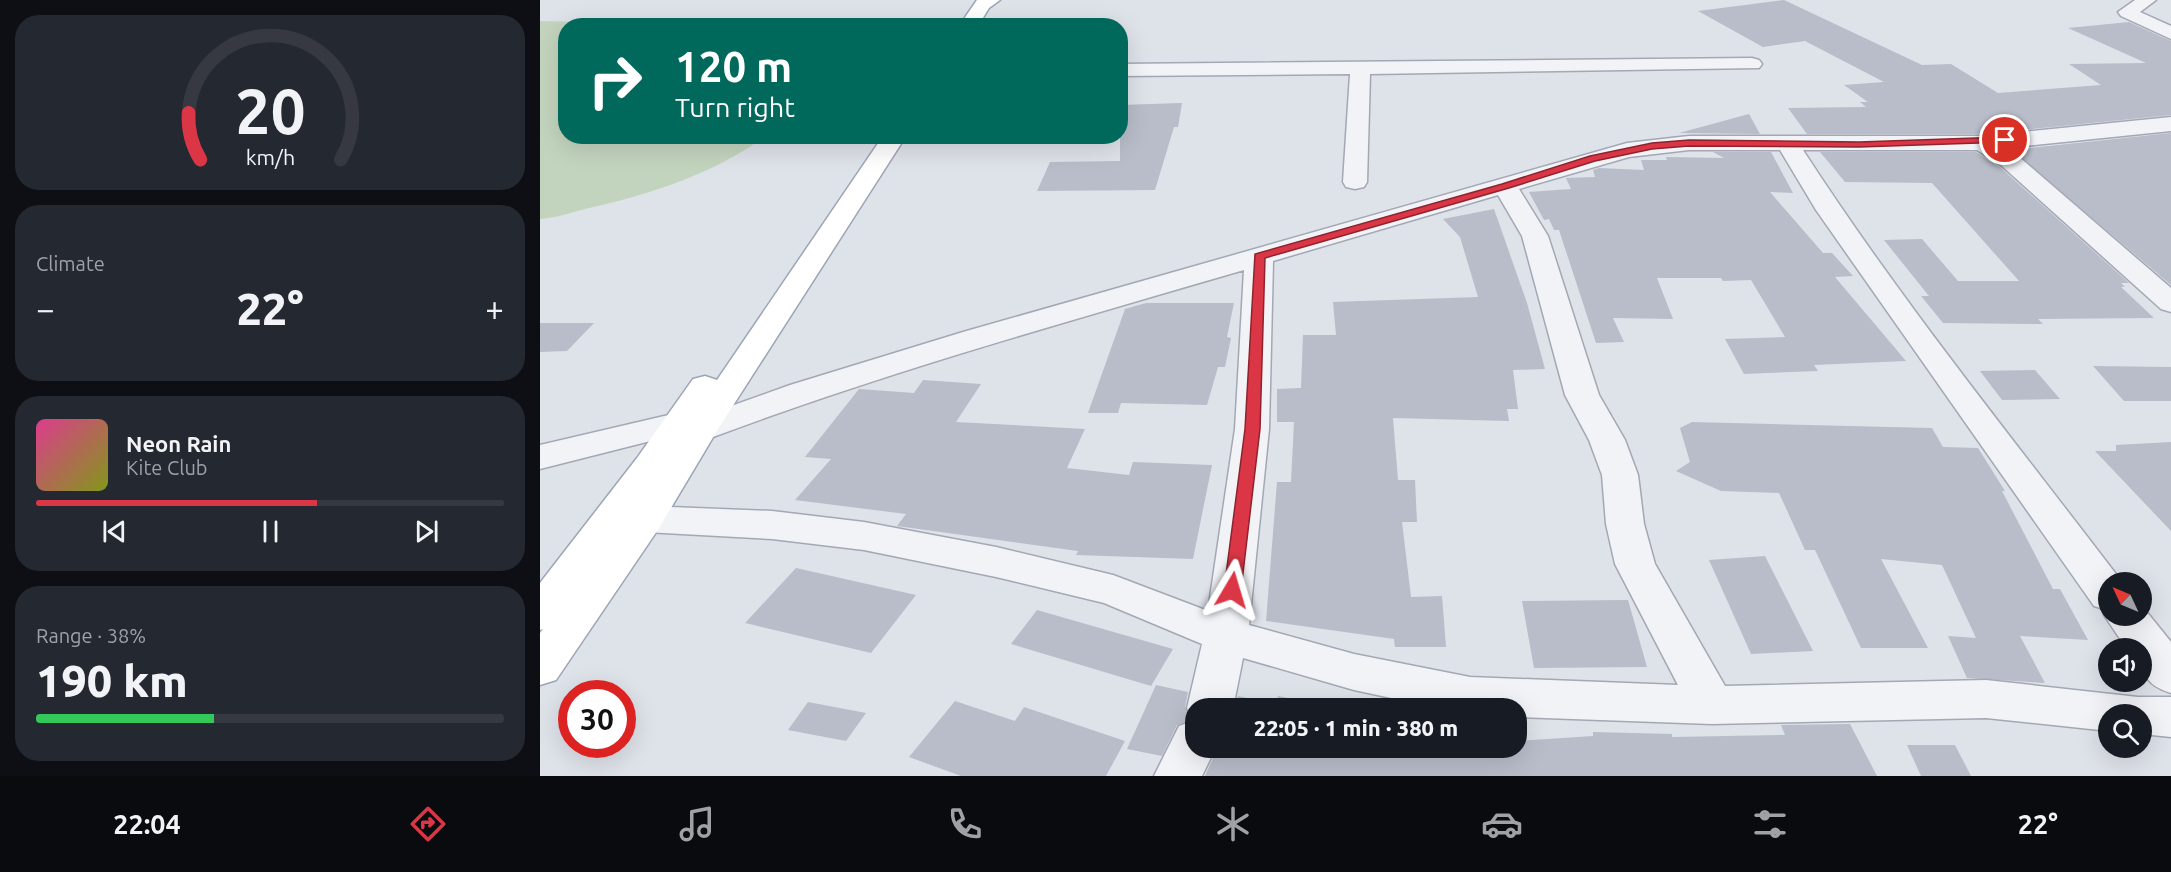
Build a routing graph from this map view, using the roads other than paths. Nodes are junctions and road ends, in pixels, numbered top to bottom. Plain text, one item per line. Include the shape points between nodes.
1 (971, 0) edge
2 (991, 0) edge
3 (2147, 0) edge
4 (959, 18) edge
5 (973, 18) edge
6 (2171, 33) edge
7 (1752, 64) dead end
8 (1360, 69) junction
9 (1128, 70) edge
10 (2164, 128) edge
11 (1982, 143) junction
12 (871, 144) edge
13 (889, 144) edge
14 (1788, 144) junction
15 (1355, 182) dead end
16 (1505, 186) junction
17 (1259, 256) junction
18 (2171, 303) edge
19 (689, 426) junction
20 (540, 457) edge
21 (645, 519) junction
22 (2098, 580) edge
23 (540, 614) edge
24 (2133, 626) edge
25 (1226, 636) junction
26 (540, 667) edge
27 (2171, 675) edge
28 (1212, 698) edge
29 (1712, 705) junction
30 (2098, 711) edge
31 (2152, 716) edge
32 (2171, 717) edge
33 (1187, 758) edge
34 (1178, 776) edge

1 - 4 main road
2 - 5 main road
3 - 6 street via 2127,12
7 - 8 street
8 - 9 street
8 - 15 street
10 - 11 street
11 - 14 street
11 - 18 street via 2010,161
12 - 19 main road via 720,365
13 - 19 main road
14 - 16 street via 1689,143 1644,147 1593,158
14 - 22 street via 1829,210
16 - 17 street
16 - 29 street via 1535,236 1582,395 1617,466 1635,564
17 - 19 street
17 - 25 street via 1252,429
19 - 20 street
19 - 21 main road
19 - 23 main road via 650,466
21 - 25 street via 772,525 841,533 985,560 1113,590
21 - 26 main road
24 - 27 street
25 - 28 street
25 - 29 street via 1354,672 1470,696
29 - 30 street via 1986,699
31 - 32 street
33 - 34 street

